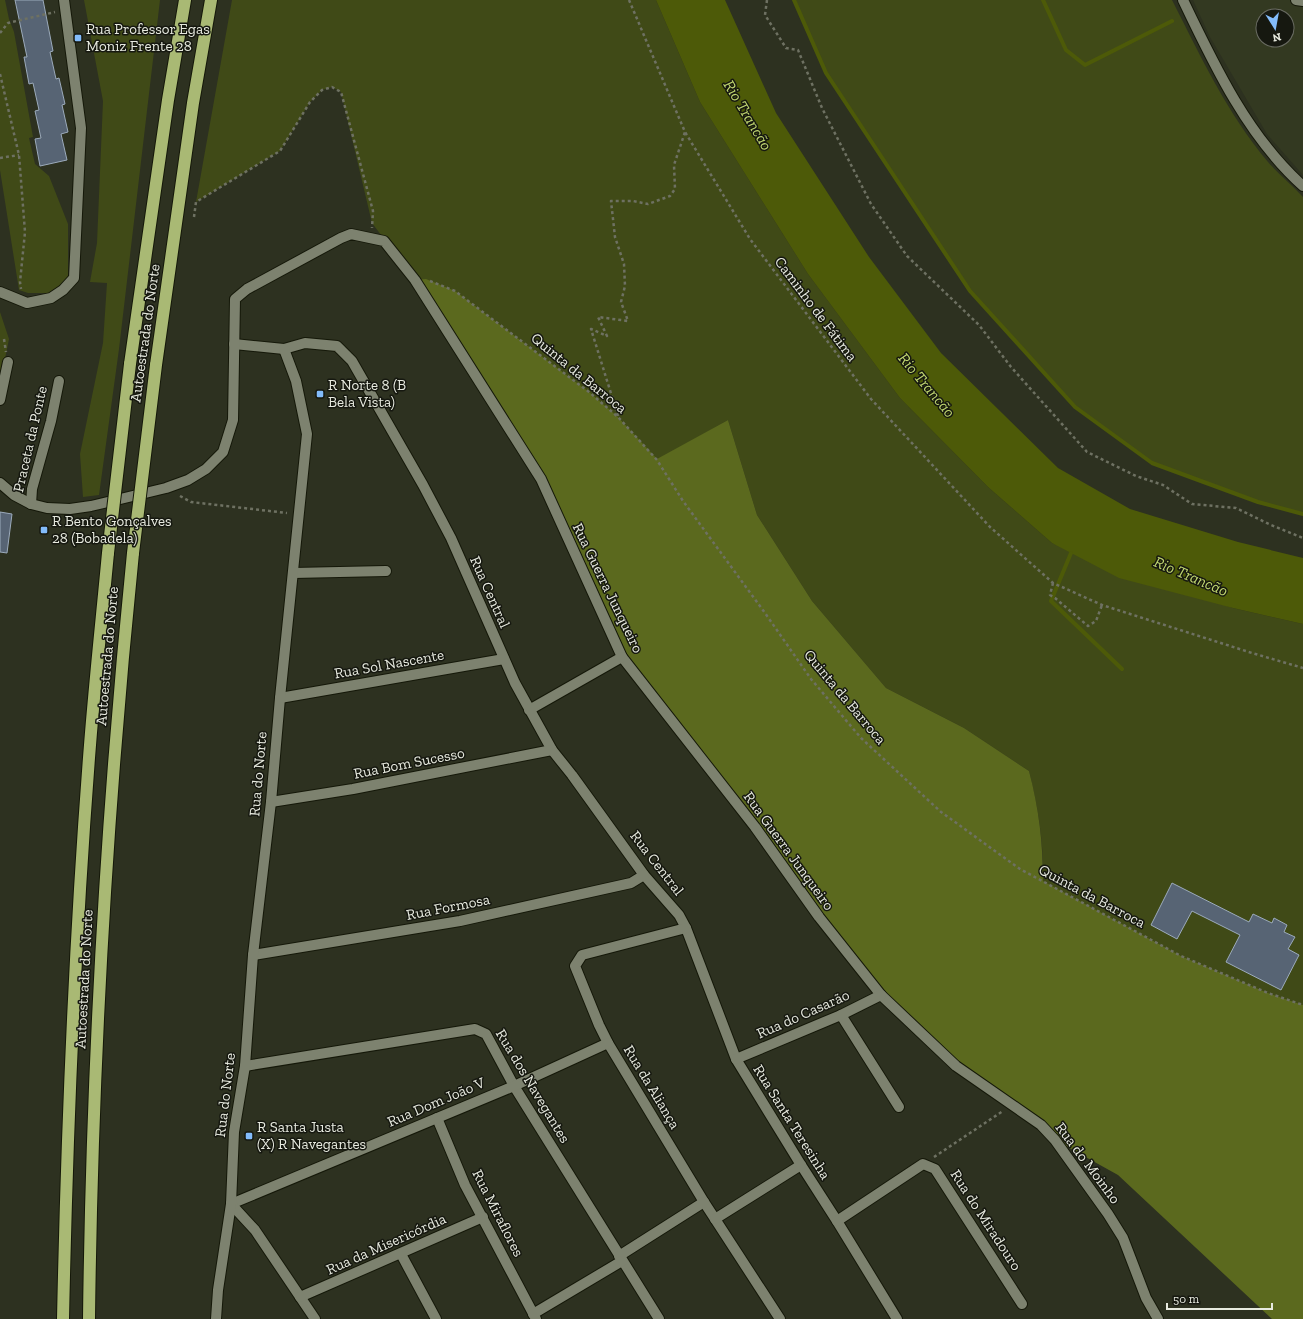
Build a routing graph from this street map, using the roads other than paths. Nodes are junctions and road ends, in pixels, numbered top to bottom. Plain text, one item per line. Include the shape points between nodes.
1 (185, 0) edge
2 (218, 0) edge
3 (1182, 0) edge
4 (1296, 0) edge
5 (1303, 1) edge
6 (65, 5) edge
7 (210, 5) edge
8 (1303, 186) edge
9 (0, 292) edge
10 (234, 344) junction
11 (284, 350) junction
12 (8, 362) dead end
13 (59, 381) dead end
14 (0, 400) edge
15 (0, 483) edge
16 (31, 504) junction
17 (386, 571) dead end
18 (293, 573) junction
19 (622, 657) junction
20 (504, 659) junction
21 (280, 698) junction
22 (530, 710) junction
23 (552, 750) junction
24 (271, 802) junction
25 (644, 875) junction
26 (686, 928) junction
27 (253, 955) junction
28 (881, 994) junction
29 (841, 1015) junction
30 (608, 1043) junction
31 (736, 1059) junction
32 (245, 1066) junction
33 (514, 1086) junction
34 (899, 1107) dead end
35 (437, 1118) junction
36 (801, 1165) junction
37 (704, 1202) junction
38 (230, 1204) junction
39 (483, 1217) junction
40 (715, 1219) junction
41 (837, 1221) junction
42 (401, 1254) junction
43 (621, 1258) junction
44 (300, 1297) junction
45 (1022, 1304) dead end
46 (535, 1316) edge
47 (63, 1319) edge
48 (88, 1319) edge
49 (216, 1319) edge
50 (315, 1319) edge
51 (436, 1319) edge
52 (659, 1319) edge
53 (780, 1319) edge
54 (897, 1319) edge
55 (1158, 1319) edge

1 - 47 highway, Autoestrada do Norte, bridge via 130,364 108,553 90,744 79,904
2 - 7 street
3 - 8 street via 1237,105 1264,144
4 - 5 street
6 - 9 street via 81,128 74,278 51,298 27,303
7 - 48 highway, Autoestrada do Norte, bridge via 193,103 156,365 133,553 115,745 105,882 93,1134
10 - 11 street, Rua Central
10 - 16 street via 233,420 223,452 206,469 188,480 166,488 91,506 70,509 46,508
10 - 19 street, Rua Guerra Junqueiro via 235,299 247,289 351,234 384,241 415,280 541,480
11 - 18 street, Rua do Norte via 296,380 307,434
11 - 20 street, Rua Central via 306,343 337,346 352,361 447,532
12 - 14 street
13 - 16 street, Praceta da Ponte via 32,489
15 - 16 street via 14,495
17 - 18 street
18 - 21 street, Rua do Norte
19 - 22 street
19 - 28 street, Rua Guerra Junqueiro via 755,827 819,917
20 - 21 street, Rua Sol Nascente
20 - 22 street, Rua Central
21 - 24 street, Rua do Norte
22 - 23 street, Rua Central
23 - 24 street, Rua Bom Sucesso via 353,789
23 - 25 street, Rua Central
24 - 27 street, Rua do Norte
25 - 26 street, Rua Central via 679,915
25 - 27 street, Rua Formosa via 630,883 460,921
26 - 30 street, Rua da Aliança via 582,955 575,966
26 - 31 street, Rua Santa Teresinha
27 - 32 street, Rua do Norte
28 - 29 street, Rua do Casarão
28 - 55 street, Rua do Moinho via 956,1066 1041,1126 1055,1140 1123,1238 1146,1298
29 - 31 street, Rua do Casarão
29 - 34 street
30 - 33 street, Rua Dom João V
30 - 37 street, Rua da Aliança
31 - 36 street, Rua Santa Teresinha
32 - 33 street, Rua dos Navegantes via 475,1029 486,1034
32 - 38 street, Rua do Norte via 234,1132
33 - 35 street, Rua Dom João V
33 - 43 street, Rua dos Navegantes
35 - 38 street, Rua Dom João V
35 - 39 street, Rua Miraflores via 465,1185
36 - 40 street
36 - 41 street, Rua Santa Teresinha
37 - 40 street, Rua da Aliança
37 - 43 street
38 - 44 street via 255,1230
38 - 49 street, Rua do Norte
39 - 42 street, Rua da Misericórdia
39 - 46 street, Rua Miraflores
40 - 53 street, Rua da Aliança
41 - 45 street, Rua do Miradouro via 923,1164 935,1169
41 - 54 street, Rua Santa Teresinha
42 - 44 street, Rua da Misericórdia
42 - 51 street
43 - 46 street
43 - 52 street, Rua dos Navegantes
44 - 50 street

